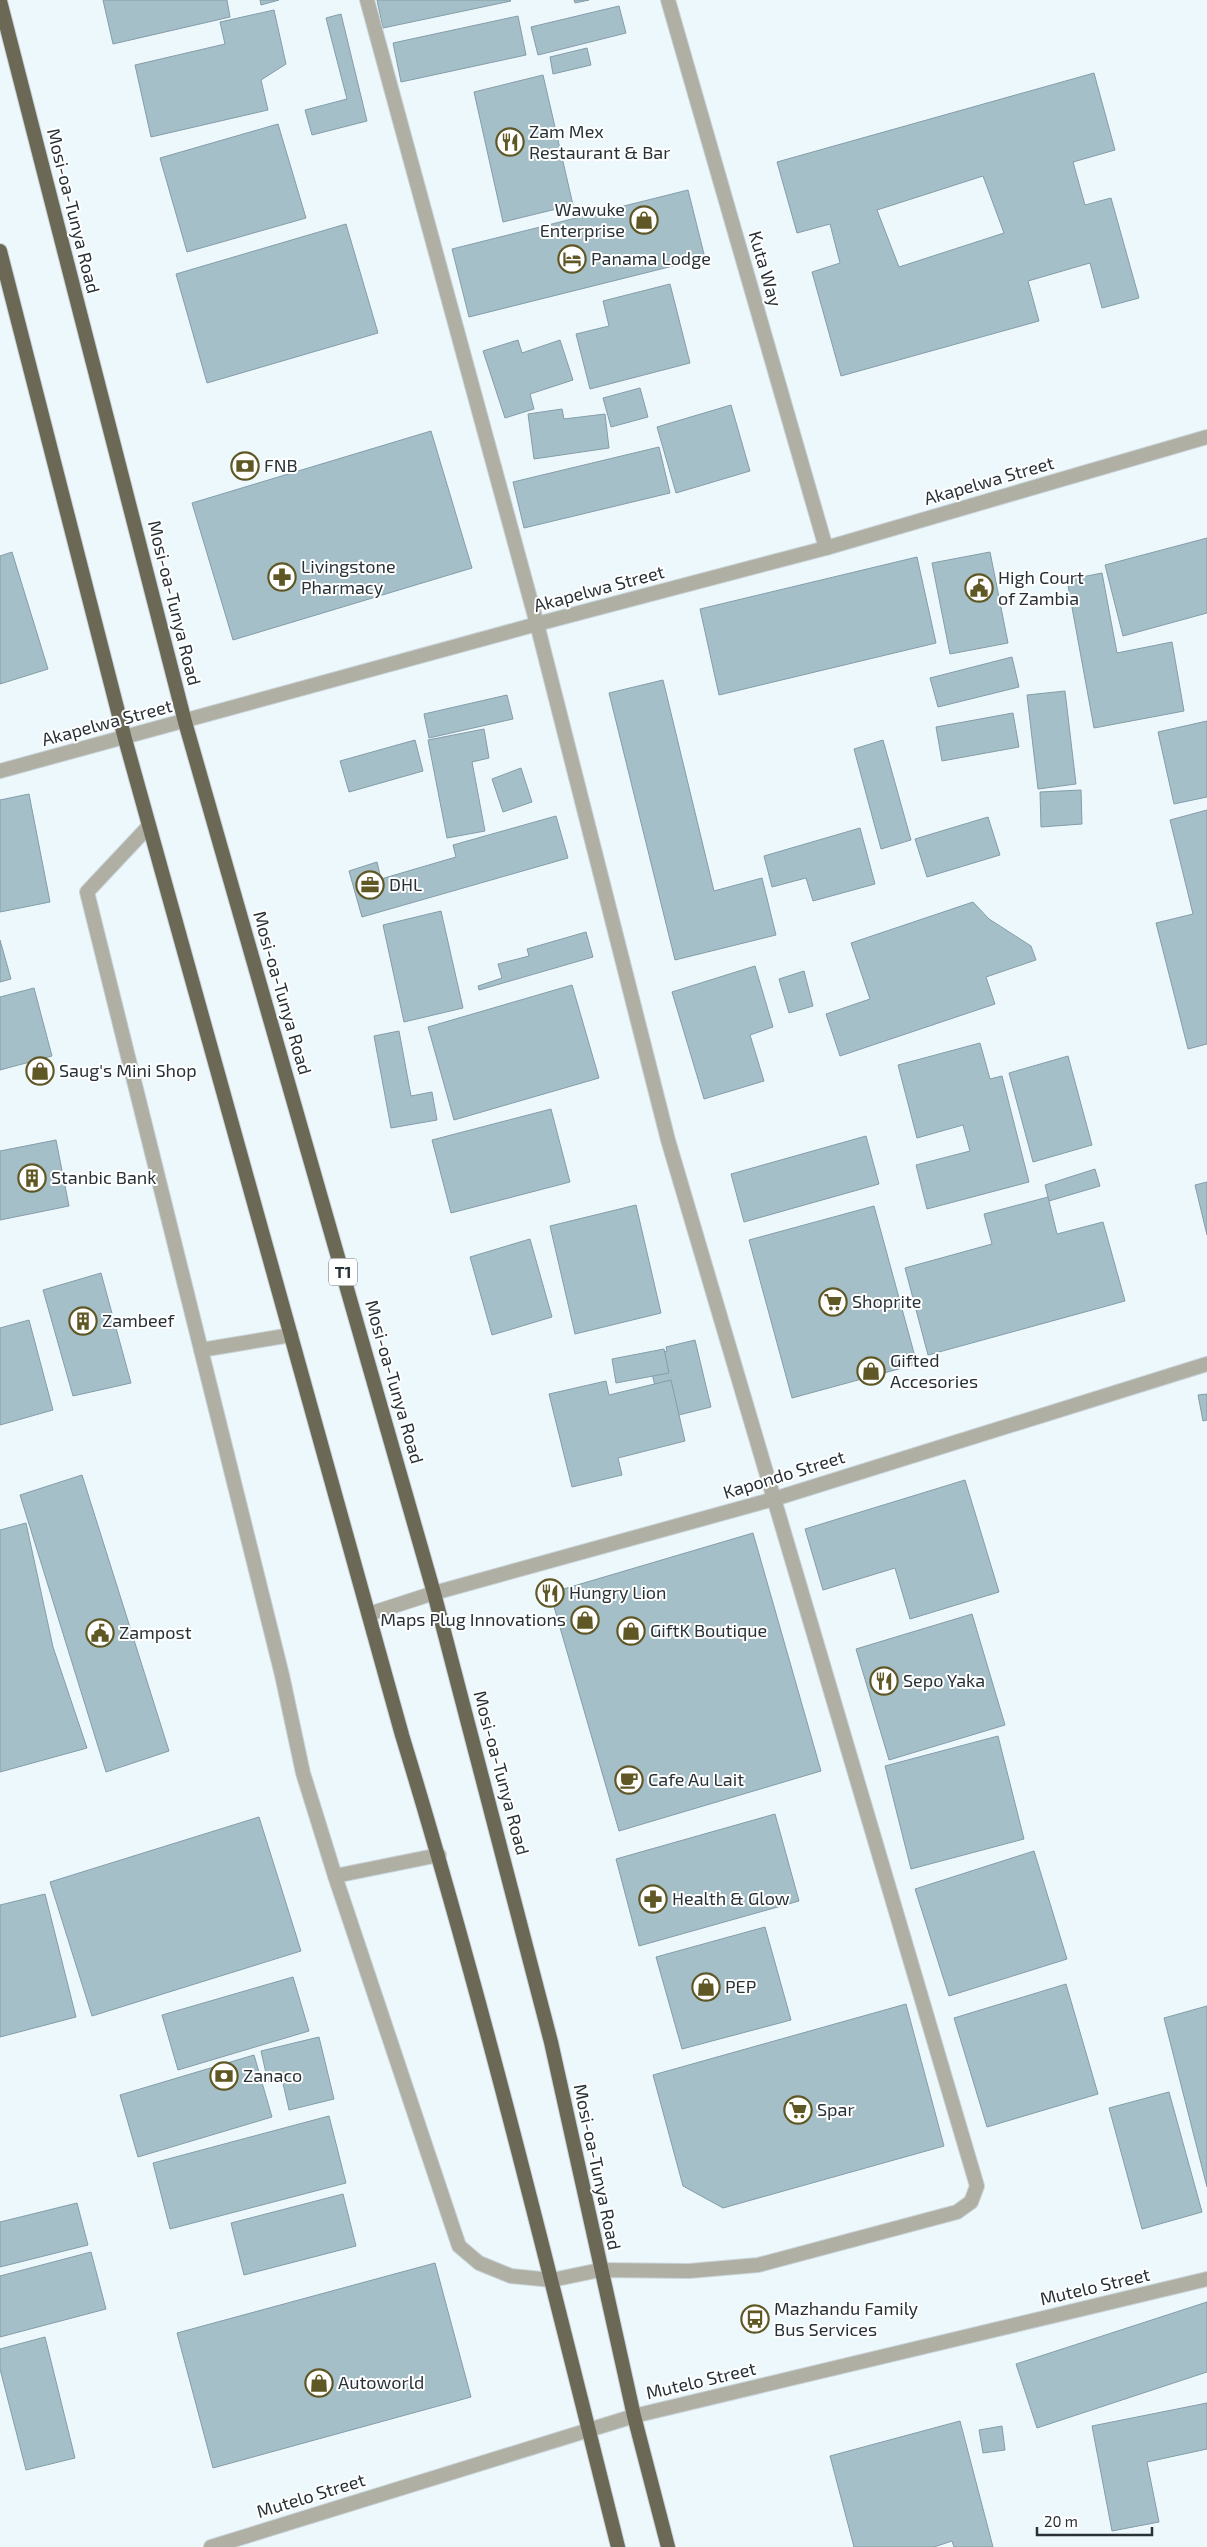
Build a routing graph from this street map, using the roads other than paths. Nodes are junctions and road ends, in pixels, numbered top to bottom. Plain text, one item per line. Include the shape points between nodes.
1 (367, 0) edge
2 (668, 0) edge
3 (0, 1) edge
4 (0, 251) edge
5 (1207, 437) edge
6 (826, 548) junction
7 (537, 624) junction
8 (185, 722) junction
9 (124, 739) junction
10 (0, 771) edge
11 (149, 826) junction
12 (291, 1335) junction
13 (201, 1350) junction
14 (1207, 1364) edge
15 (774, 1499) junction
16 (434, 1593) junction
17 (369, 1614) junction
18 (439, 1855) junction
19 (335, 1876) junction
20 (600, 2270) junction
21 (1207, 2279) edge
22 (552, 2280) junction
23 (634, 2416) junction
24 (589, 2430) junction
25 (210, 2547) edge
26 (618, 2547) edge
27 (668, 2547) edge

1 - 7 street
2 - 6 street, Kuta Way
3 - 8 highway, Mosi-oa-Tunya Road / T1
4 - 9 highway
5 - 6 street, Akapelwa Street
6 - 7 street, Akapelwa Street
7 - 8 street, Akapelwa Street
7 - 15 street via 668,1140
8 - 9 street, Akapelwa Street
8 - 16 highway, Mosi-oa-Tunya Road / T1
9 - 10 street, Akapelwa Street
9 - 11 highway
11 - 12 highway
11 - 13 street via 87,892
12 - 13 street
12 - 17 highway
13 - 19 street via 282,1675 303,1773
14 - 15 street, Kapondo Street
15 - 16 street, Kapondo Street
15 - 20 street via 977,2186 971,2202 957,2212 758,2265 689,2271
16 - 17 street, Kapondo Street
16 - 20 highway, Mosi-oa-Tunya Road / T1 via 551,2042
17 - 18 highway
18 - 19 street
18 - 22 highway
19 - 22 street via 459,2246 479,2263 511,2276
20 - 22 street
20 - 23 highway, Mosi-oa-Tunya Road / T1
21 - 23 street, Mutelo Street
22 - 24 highway
23 - 24 street, Mutelo Street
23 - 27 highway, Mosi-oa-Tunya Road / T1
24 - 25 street, Mutelo Street
24 - 26 highway

